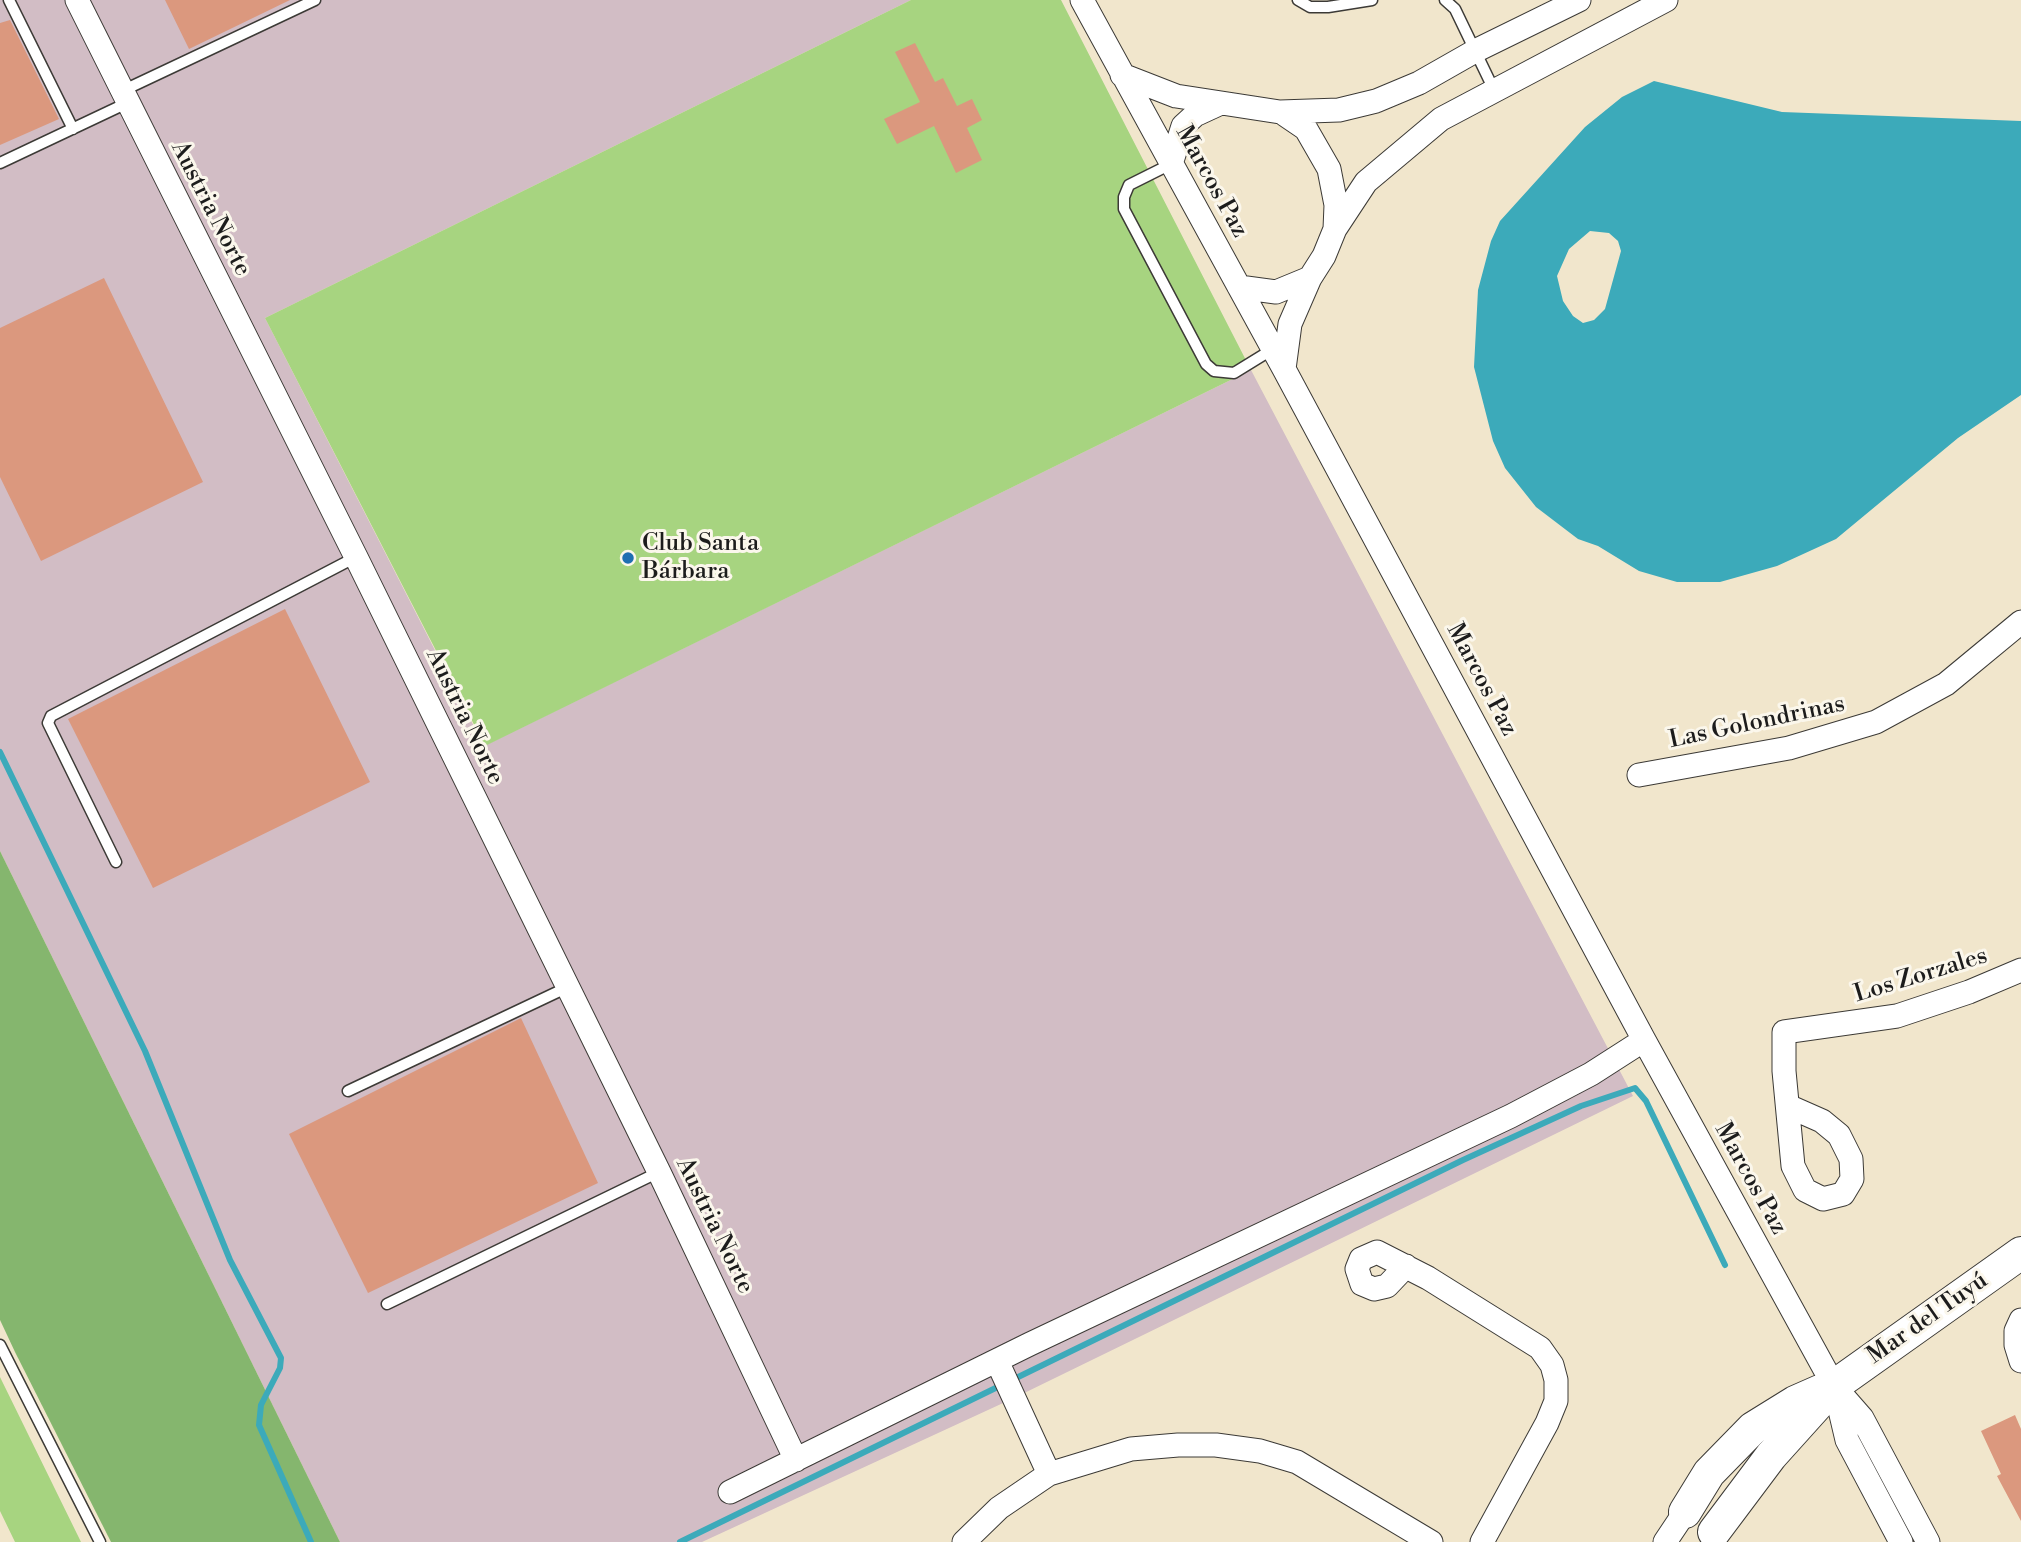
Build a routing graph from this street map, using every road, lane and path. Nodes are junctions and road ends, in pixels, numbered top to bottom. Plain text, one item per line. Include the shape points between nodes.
1 (9, 0) edge
2 (77, 0) edge
3 (315, 0) edge
4 (1082, 0) edge
5 (1297, 0) edge
6 (1372, 0) edge
7 (1445, 0) edge
8 (1580, 0) edge
9 (1666, 0) edge
10 (1477, 50) junction
11 (1122, 75) junction
12 (1494, 90) junction
13 (125, 97) junction
14 (1221, 103) junction
15 (1280, 112) junction
16 (73, 129) junction
17 (0, 163) edge
18 (1171, 164) junction
19 (1335, 229) junction
20 (1310, 278) junction
21 (1239, 287) junction
22 (1279, 359) junction
23 (356, 556) junction
24 (2021, 622) edge
25 (1639, 775) dead end
26 (116, 862) dead end
27 (2021, 970) edge
28 (568, 987) junction
29 (1644, 1040) junction
30 (348, 1091) dead end
31 (1788, 1106) dead end
32 (659, 1172) junction
33 (2021, 1253) edge
34 (1406, 1266) dead end
35 (387, 1304) dead end
36 (2021, 1320) edge
37 (0, 1345) edge
38 (2021, 1361) edge
39 (999, 1366) junction
40 (1834, 1385) junction
41 (796, 1460) junction
42 (1049, 1474) junction
43 (730, 1492) dead end
44 (1685, 1512) joint
45 (1711, 1537) edge
46 (100, 1542) edge
47 (964, 1542) edge
48 (1431, 1542) edge
49 (1482, 1542) edge
50 (1665, 1542) edge
51 (1901, 1542) edge
52 (1928, 1542) edge

1 - 16 lane
2 - 13 street, Austria Norte
3 - 13 lane
4 - 11 street, Marcos Paz
5 - 6 lane via 1310,7 1328,8
7 - 10 lane via 1455,9
8 - 10 street
9 - 12 street
10 - 12 lane
10 - 15 street via 1376,101 1339,110
11 - 14 street via 1176,96
11 - 18 street, Marcos Paz
12 - 19 street via 1441,119 1366,182
13 - 16 lane
13 - 23 street, Austria Norte
14 - 15 street
14 - 18 street via 1183,126
15 - 19 street via 1306,130 1329,169
16 - 17 lane
18 - 21 street, Marcos Paz
18 - 22 lane via 1129,186 1124,209 1206,364 1214,371 1234,373
19 - 20 street
20 - 21 street via 1276,292
20 - 22 street
21 - 22 street, Marcos Paz
22 - 29 street, Marcos Paz
23 - 26 lane via 51,716 48,723
23 - 28 street, Austria Norte
24 - 25 street, Las Golondrinas via 1946,684 1876,722 1789,748
27 - 31 street, Los Zorzales via 1897,1016 1784,1032
28 - 30 lane
28 - 32 street, Austria Norte
29 - 39 street via 1511,1116
29 - 40 street, Marcos Paz
32 - 35 lane
32 - 41 street, Austria Norte
33 - 40 street, Mar del Tuyú
34 - 49 street via 1506,1324 1540,1348 1552,1365 1556,1401
36 - 38 street via 2016,1331
37 - 46 lane
39 - 41 street
39 - 42 street
40 - 44 street via 1753,1428 1709,1473
40 - 45 street via 1771,1456
40 - 51 street via 1847,1440
40 - 52 street via 1862,1418
41 - 43 street
42 - 47 street via 999,1508
42 - 48 street via 1131,1449 1216,1446 1260,1451 1297,1462
44 - 50 street

